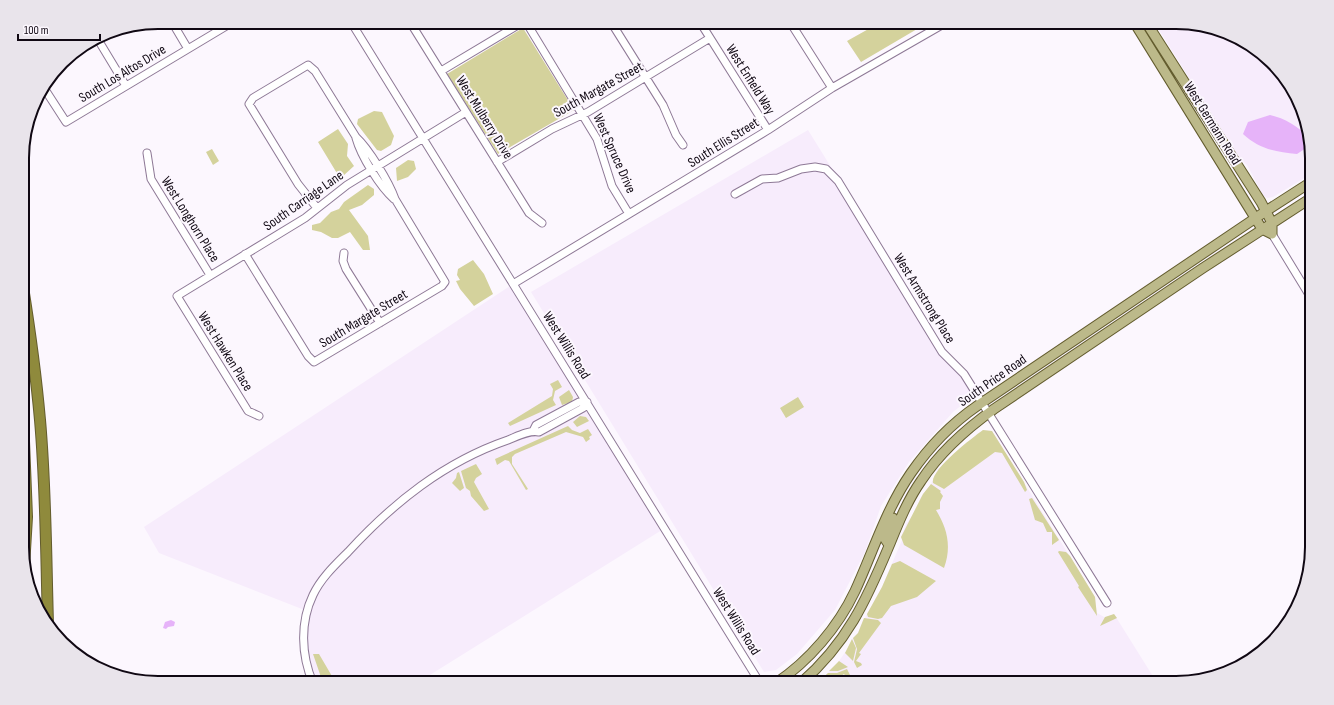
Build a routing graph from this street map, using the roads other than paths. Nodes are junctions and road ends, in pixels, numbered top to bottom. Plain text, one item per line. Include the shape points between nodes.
1 (176, 29) edge
2 (221, 29) edge
3 (355, 29) edge
4 (414, 29) edge
5 (512, 29) edge
6 (529, 29) edge
7 (615, 29) edge
8 (704, 29) edge
9 (794, 29) edge
10 (935, 29) edge
11 (1138, 29) edge
12 (1150, 29) edge
13 (710, 38) junction
14 (100, 43) edge
15 (188, 49) junction
16 (441, 71) junction
17 (646, 78) junction
18 (126, 86) junction
19 (832, 88) junction
20 (47, 93) edge
21 (466, 112) junction
22 (584, 114) junction
23 (768, 130) junction
24 (423, 140) junction
25 (683, 145) dead end
26 (147, 153) dead end
27 (497, 162) junction
28 (375, 168) junction
29 (1305, 186) edge
30 (735, 194) dead end
31 (1305, 202) edge
32 (317, 208) junction
33 (1266, 211) junction
34 (629, 214) junction
35 (1255, 218) junction
36 (1272, 222) junction
37 (542, 223) dead end
38 (1262, 229) junction
39 (1272, 234) junction
40 (344, 253) dead end
41 (245, 254) junction
42 (210, 275) junction
43 (513, 284) junction
44 (1305, 288) edge
45 (177, 296) joint
46 (380, 323) junction
47 (29, 326) edge
48 (587, 402) junction
49 (983, 402) junction
50 (989, 412) junction
51 (258, 416) dead end
52 (901, 490) junction
53 (876, 543) junction
54 (889, 545) junction
55 (864, 602) junction
56 (1107, 603) dead end
57 (48, 614) edge
58 (311, 676) edge
59 (756, 676) edge
60 (785, 676) edge
61 (808, 676) edge

1 - 15 street
2 - 15 street, South Los Altos Drive
3 - 24 street, West Willis Road
4 - 16 street, West Mulberry Drive
5 - 16 street
6 - 22 street, West Spruce Drive
7 - 17 street
8 - 13 street, West Enfield Way
9 - 19 street
10 - 19 street, South Ellis Street
11 - 35 main road, West Germann Road
12 - 33 main road, West Germann Road
13 - 17 street, South Margate Street
13 - 23 street, West Enfield Way
14 - 18 street
15 - 18 street, South Los Altos Drive
16 - 21 street, West Mulberry Drive
17 - 22 street, South Margate Street
17 - 25 street
18 - 20 street, South Los Altos Drive via 66,122
19 - 23 street, South Ellis Street
21 - 24 street, South Carriage Lane
21 - 27 street, West Mulberry Drive
22 - 27 street, South Margate Street via 552,129
22 - 34 street, West Spruce Drive via 597,139 612,186
23 - 34 street, South Ellis Street
24 - 28 street, South Carriage Lane
24 - 43 street, West Willis Road
26 - 42 street, West Longhorn Place via 151,179
27 - 37 street, West Mulberry Drive via 528,213
28 - 32 street, South Carriage Lane
28 - 32 street via 358,147 356,137 315,71 308,65 253,98 249,104 298,184
28 - 46 street, South Margate Street via 386,192 395,200 445,282
29 - 33 main road, South Price Road
30 - 49 street, West Armstrong Place via 762,179 778,178 814,167 826,169 838,181 942,352 959,367
31 - 36 main road, South Price Road
32 - 41 street, South Carriage Lane
33 - 35 main road, South Price Road
33 - 36 main road, West Germann Road
34 - 43 street, South Ellis Street
35 - 38 main road, West Germann Road
35 - 49 main road, South Price Road
36 - 38 main road, South Price Road
36 - 39 main road, West Germann Road
38 - 39 main road
38 - 50 main road, South Price Road
39 - 44 street
40 - 46 street via 344,265
41 - 42 street, South Carriage Lane
41 - 46 street, South Margate Street via 314,362
42 - 45 street, South Carriage Lane
43 - 48 street, West Willis Road
45 - 51 street, West Hawken Place via 248,411
47 - 57 highway via 40,420
48 - 58 street via 578,403 536,425 533,431 464,459 401,500 376,522 330,572 314,594 304,628 304,646
48 - 59 street, West Willis Road
49 - 50 street, West Armstrong Place
49 - 52 main road, South Price Road via 939,438
50 - 54 main road, South Price Road via 963,433 933,464 907,503
50 - 56 street, West Armstrong Place
52 - 53 main road, South Price Road
52 - 54 main road via 897,510 885,539
53 - 55 main road via 880,551
53 - 60 main road, South Price Road via 854,592 836,623 806,659
54 - 55 main road, South Price Road
55 - 61 main road, South Price Road via 853,624 829,656

